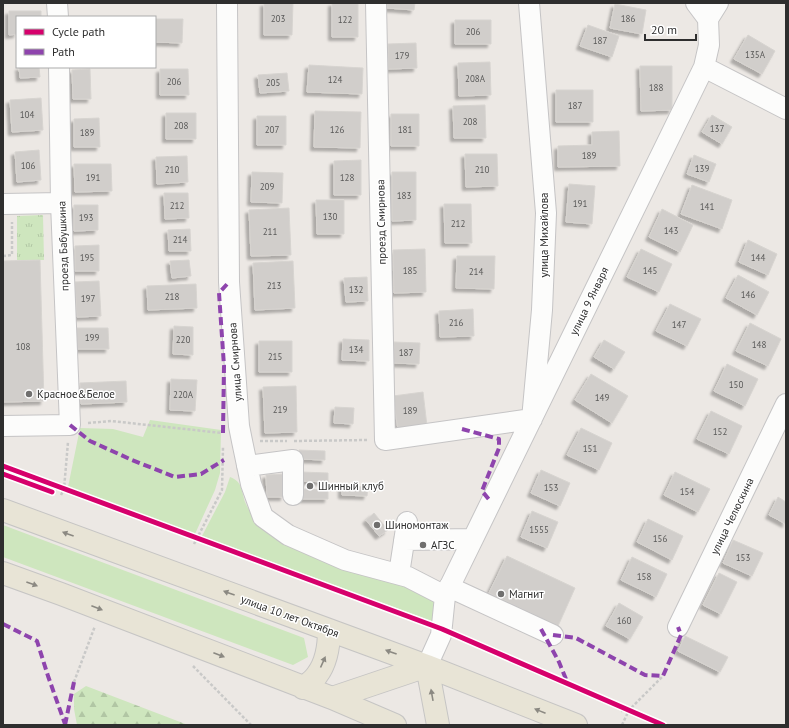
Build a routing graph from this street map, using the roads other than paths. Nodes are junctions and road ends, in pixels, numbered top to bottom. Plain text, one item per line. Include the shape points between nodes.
1 (57, 3) edge
2 (227, 3) edge
3 (376, 3) edge
4 (529, 3) edge
5 (696, 3) edge
6 (713, 11) edge
7 (58, 16) edge
8 (704, 67) junction
9 (59, 68) edge
10 (786, 109) edge
11 (62, 203) junction
12 (8, 204) edge
13 (786, 404) edge
14 (532, 419) junction
15 (3, 426) edge
16 (247, 466) junction
17 (293, 495) dead end
18 (3, 510) edge
19 (473, 539) junction
20 (3, 573) edge
21 (399, 574) junction
22 (447, 592) junction
23 (678, 627) dead end
24 (329, 630) junction
25 (553, 635) dead end
26 (427, 666) junction
27 (303, 688) junction
28 (332, 698) junction
29 (360, 725) edge
30 (395, 725) edge
31 (438, 725) edge
32 (576, 725) edge

1 - 7 street
2 - 16 street, улица Смирнова via 229,282 240,426
3 - 14 street, проезд Смирнова via 385,440
4 - 14 street, улица Михайлова via 546,213 542,310
5 - 6 street
6 - 8 street, улица 9 Января
8 - 10 street
8 - 14 street, улица 9 Января
9 - 11 street, проезд Бабушкина
11 - 12 street
11 - 15 street, проезд Бабушкина via 70,425
13 - 23 street, улица Челюскина
14 - 19 street, улица 9 Января
16 - 17 street via 293,460
16 - 21 street, улица Смирнова via 250,484 263,517 288,535 345,560
24 -> 18 main road, улица 10 лет Октября
19 - 21 street via 405,531
19 - 22 street, улица 9 Января
20 -> 27 main road
21 - 22 street, улица Смирнова
22 - 25 street, улица Смирнова
22 - 26 street via 441,635
26 -> 24 main road, улица 10 лет Октября
27 -> 24 main road via 317,676 325,660
26 - 28 main road
31 -> 26 main road
32 -> 26 main road, улица 10 лет Октября
27 - 28 main road
28 - 29 main road
28 - 30 main road

